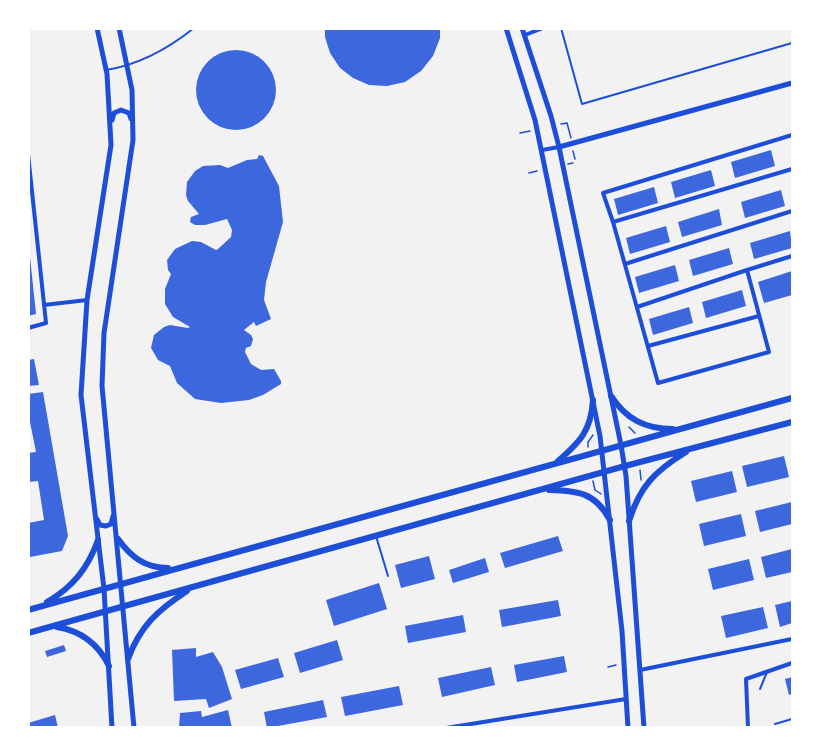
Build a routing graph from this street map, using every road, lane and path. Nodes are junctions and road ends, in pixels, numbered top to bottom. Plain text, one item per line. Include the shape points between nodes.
1 (97, 28) edge
2 (119, 28) edge
3 (194, 28) edge
4 (506, 28) edge
5 (522, 28) edge
6 (543, 28) edge
7 (561, 28) edge
8 (525, 35) junction
9 (792, 43) edge
10 (127, 66) junction
11 (106, 70) junction
12 (792, 82) edge
13 (133, 123) junction
14 (111, 127) junction
15 (792, 135) edge
16 (559, 147) junction
17 (542, 150) junction
18 (28, 154) edge
19 (792, 171) edge
20 (792, 211) edge
21 (613, 222) junction
22 (792, 256) edge
23 (625, 264) junction
24 (747, 270) junction
25 (87, 300) junction
26 (44, 305) junction
27 (637, 307) junction
28 (759, 316) junction
29 (28, 328) edge
30 (648, 346) junction
31 (611, 396) junction
32 (792, 398) edge
33 (593, 400) junction
34 (792, 422) edge
35 (629, 428) dead end
36 (682, 428) junction
37 (635, 433) dead end
38 (593, 435) dead end
39 (621, 445) junction
40 (693, 448) junction
41 (602, 450) junction
42 (589, 453) dead end
43 (555, 464) junction
44 (625, 466) junction
45 (640, 467) dead end
46 (604, 472) junction
47 (592, 475) dead end
48 (640, 482) dead end
49 (543, 489) junction
50 (602, 495) dead end
51 (114, 508) junction
52 (95, 512) junction
53 (610, 520) junction
54 (629, 521) junction
55 (376, 536) junction
56 (118, 539) junction
57 (98, 540) junction
58 (178, 568) junction
59 (388, 576) dead end
60 (122, 584) junction
61 (194, 587) junction
62 (104, 589) junction
63 (124, 606) junction
64 (40, 607) junction
65 (28, 610) edge
66 (106, 611) junction
67 (54, 626) junction
68 (28, 633) edge
69 (792, 639) edge
70 (128, 659) junction
71 (792, 663) edge
72 (109, 666) junction
73 (640, 669) junction
74 (767, 672) junction
75 (760, 689) dead end
76 (626, 698) junction
77 (792, 719) edge
78 (775, 724) dead end
79 (112, 728) edge
80 (134, 728) edge
81 (446, 728) edge
82 (628, 728) edge
83 (644, 728) edge
84 (748, 728) edge

1 - 11 street
2 - 10 street
3 - 10 lane via 149,57
4 - 17 street
5 - 8 street
6 - 8 street
7 - 9 lane via 582,104
8 - 16 street
10 - 11 lane
10 - 13 street
11 - 14 street
12 - 16 street
13 - 14 street via 129,113 121,110 114,113
13 - 51 street via 104,333 102,386
14 - 25 street
15 - 21 street via 603,193
16 - 17 street
16 - 31 street
17 - 33 street
18 - 26 street
19 - 21 street
20 - 23 street
21 - 23 street
22 - 24 street
23 - 27 street
24 - 27 street
24 - 28 street
25 - 26 street
25 - 52 street via 81,395
26 - 29 street via 46,323
27 - 30 street
28 - 30 street
28 - 30 street via 768,352 658,383
31 - 36 main road via 629,418 646,426
31 - 39 street
32 - 36 main road
33 - 41 street
33 - 43 main road via 588,428
34 - 40 main road
35 - 37 path
36 - 39 main road
38 - 42 path via 588,442
39 - 41 main road
39 - 44 street
40 - 44 main road
40 - 54 main road via 650,479 635,501
41 - 43 main road
41 - 46 street
43 - 58 main road
44 - 46 main road
44 - 54 street
45 - 48 path
46 - 49 main road
46 - 53 street
47 - 50 path via 595,490
49 - 53 main road via 587,495
49 - 55 main road
51 - 52 street via 112,522 106,526 100,525
51 - 56 street
52 - 57 street
53 - 76 street
54 - 73 street
55 - 59 lane
55 - 61 main road
56 - 58 main road via 139,561 161,568
56 - 60 street
57 - 62 street
57 - 64 main road via 92,558 71,586
58 - 60 main road
60 - 62 main road
60 - 63 street
61 - 63 main road
61 - 70 main road via 149,620
62 - 64 main road
62 - 66 street
63 - 66 main road
63 - 70 street
64 - 65 main road
66 - 67 main road
66 - 72 street
67 - 68 main road
67 - 72 main road via 88,639
69 - 73 street
70 - 80 street
71 - 74 street
72 - 79 street
73 - 83 street
74 - 75 lane
74 - 84 street via 746,679
76 - 81 street
76 - 82 street
77 - 78 lane

